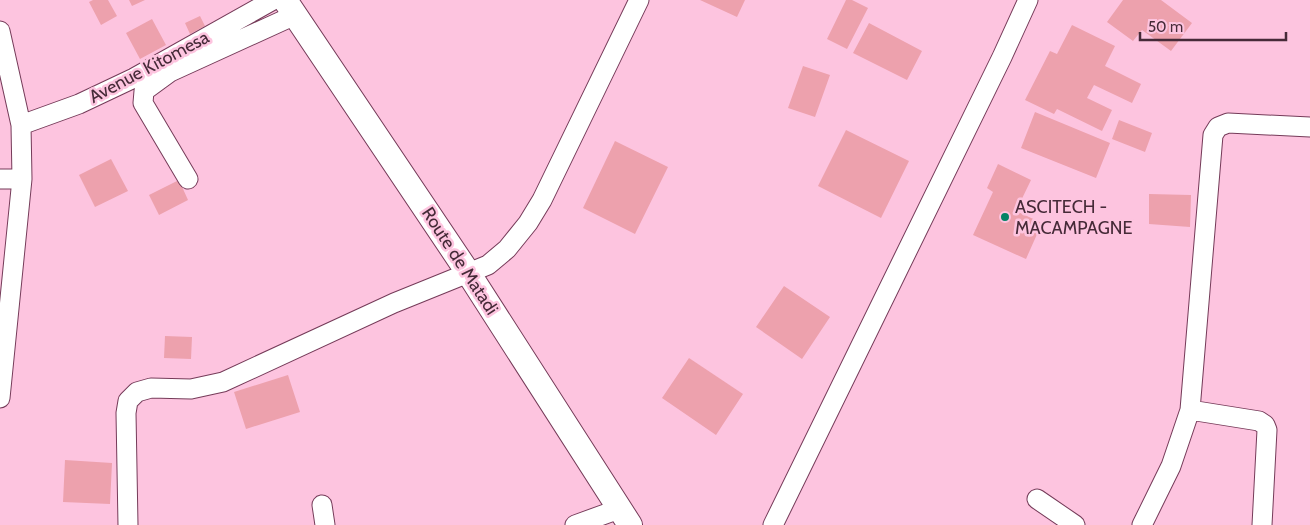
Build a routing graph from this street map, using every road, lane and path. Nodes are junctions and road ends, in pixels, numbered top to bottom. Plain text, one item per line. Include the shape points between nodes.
1 (273, 0) edge
2 (639, 0) edge
3 (1028, 0) edge
4 (290, 8) edge
5 (0, 31) edge
6 (20, 125) junction
7 (1310, 127) edge
8 (0, 179) edge
9 (22, 179) junction
10 (188, 179) dead end
11 (469, 274) junction
12 (0, 398) edge
13 (1190, 410) junction
14 (1037, 499) dead end
15 (322, 505) dead end
16 (624, 517) edge
17 (128, 525) edge
18 (325, 525) edge
19 (575, 525) edge
20 (773, 525) edge
21 (1075, 525) edge
22 (1142, 525) edge
23 (1262, 525) edge

1 - 6 street, Avenue Kitomesa via 134,78 79,104
2 - 11 street via 528,223 501,254
3 - 20 street
4 - 10 street via 170,72 144,91 143,103
4 - 11 main road, Route de Matadi
5 - 6 street
6 - 9 street
7 - 13 street via 1228,123 1213,135
8 - 9 street
9 - 12 street
11 - 16 main road, Route de Matadi
11 - 17 street via 394,303 223,382 191,389 151,388 137,392 128,401 126,413
13 - 22 street via 1171,466
13 - 23 street via 1265,424
14 - 21 street
15 - 18 street
16 - 19 street

